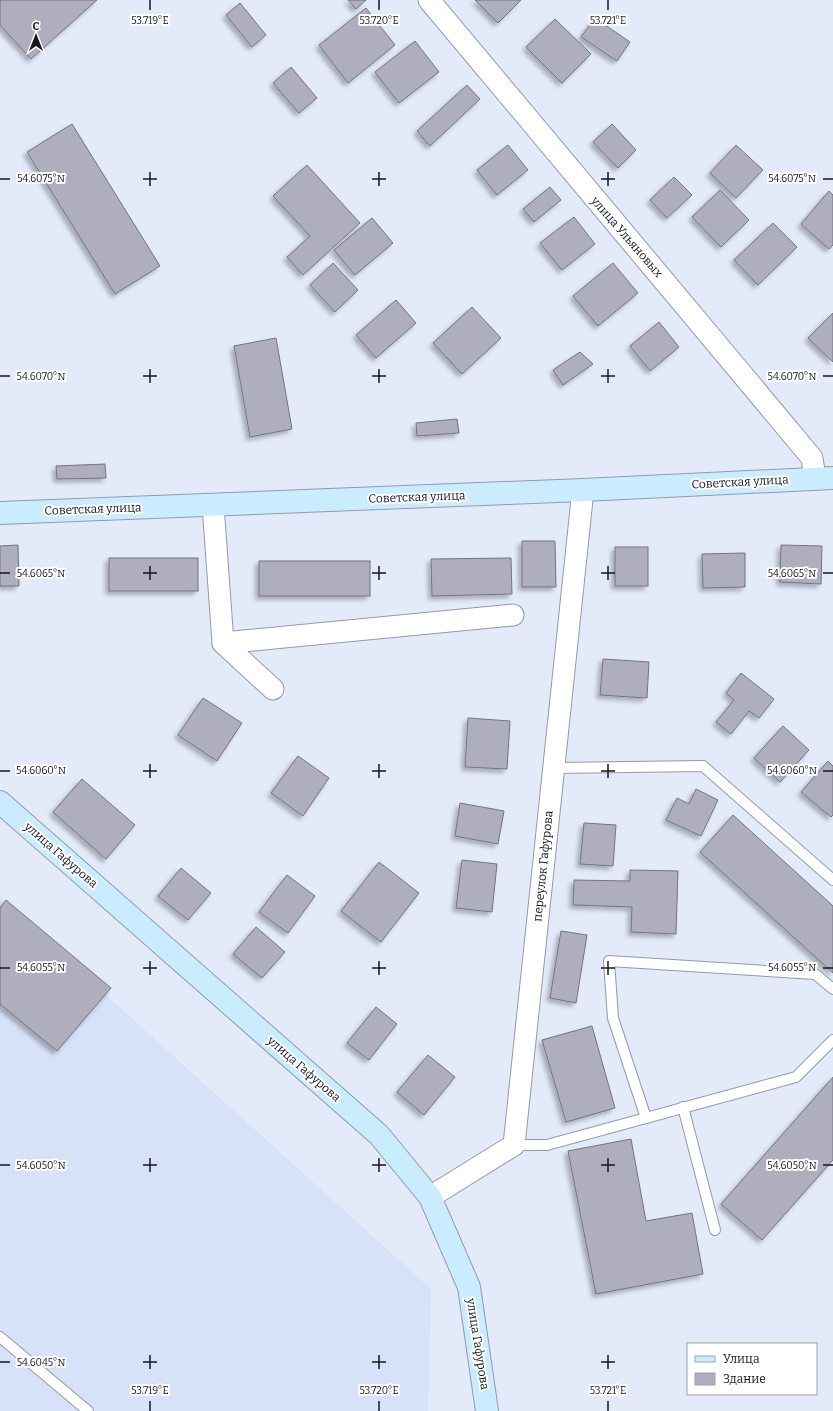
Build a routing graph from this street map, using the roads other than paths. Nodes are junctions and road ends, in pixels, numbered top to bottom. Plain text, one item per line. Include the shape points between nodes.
1 (429, 0) edge
2 (824, 478) edge
3 (583, 490) junction
4 (213, 505) junction
5 (0, 513) edge
6 (513, 615) dead end
7 (222, 643) junction
8 (273, 689) dead end
9 (554, 768) junction
10 (0, 802) edge
11 (833, 880) edge
12 (833, 989) edge
13 (833, 1040) edge
14 (683, 1107) junction
15 (646, 1118) junction
16 (514, 1144) junction
17 (430, 1197) junction
18 (715, 1230) dead end
19 (0, 1337) edge
20 (88, 1411) edge
21 (487, 1411) edge

1 - 2 street, улица Ульяновых via 812,458
2 - 3 street, Советская улица
3 - 4 street, Советская улица
3 - 9 street, переулок Гафурова
4 - 5 street, Советская улица
4 - 7 street
6 - 7 street
7 - 8 street
9 - 11 lane via 703,766
9 - 16 street, переулок Гафурова
10 - 17 street, улица Гафурова via 379,1135
12 - 15 lane via 814,974 609,961 613,1018
13 - 14 lane via 796,1077
14 - 15 lane
14 - 18 lane
15 - 16 lane via 547,1144
16 - 17 street
17 - 21 street, улица Гафурова via 469,1287
19 - 20 lane

